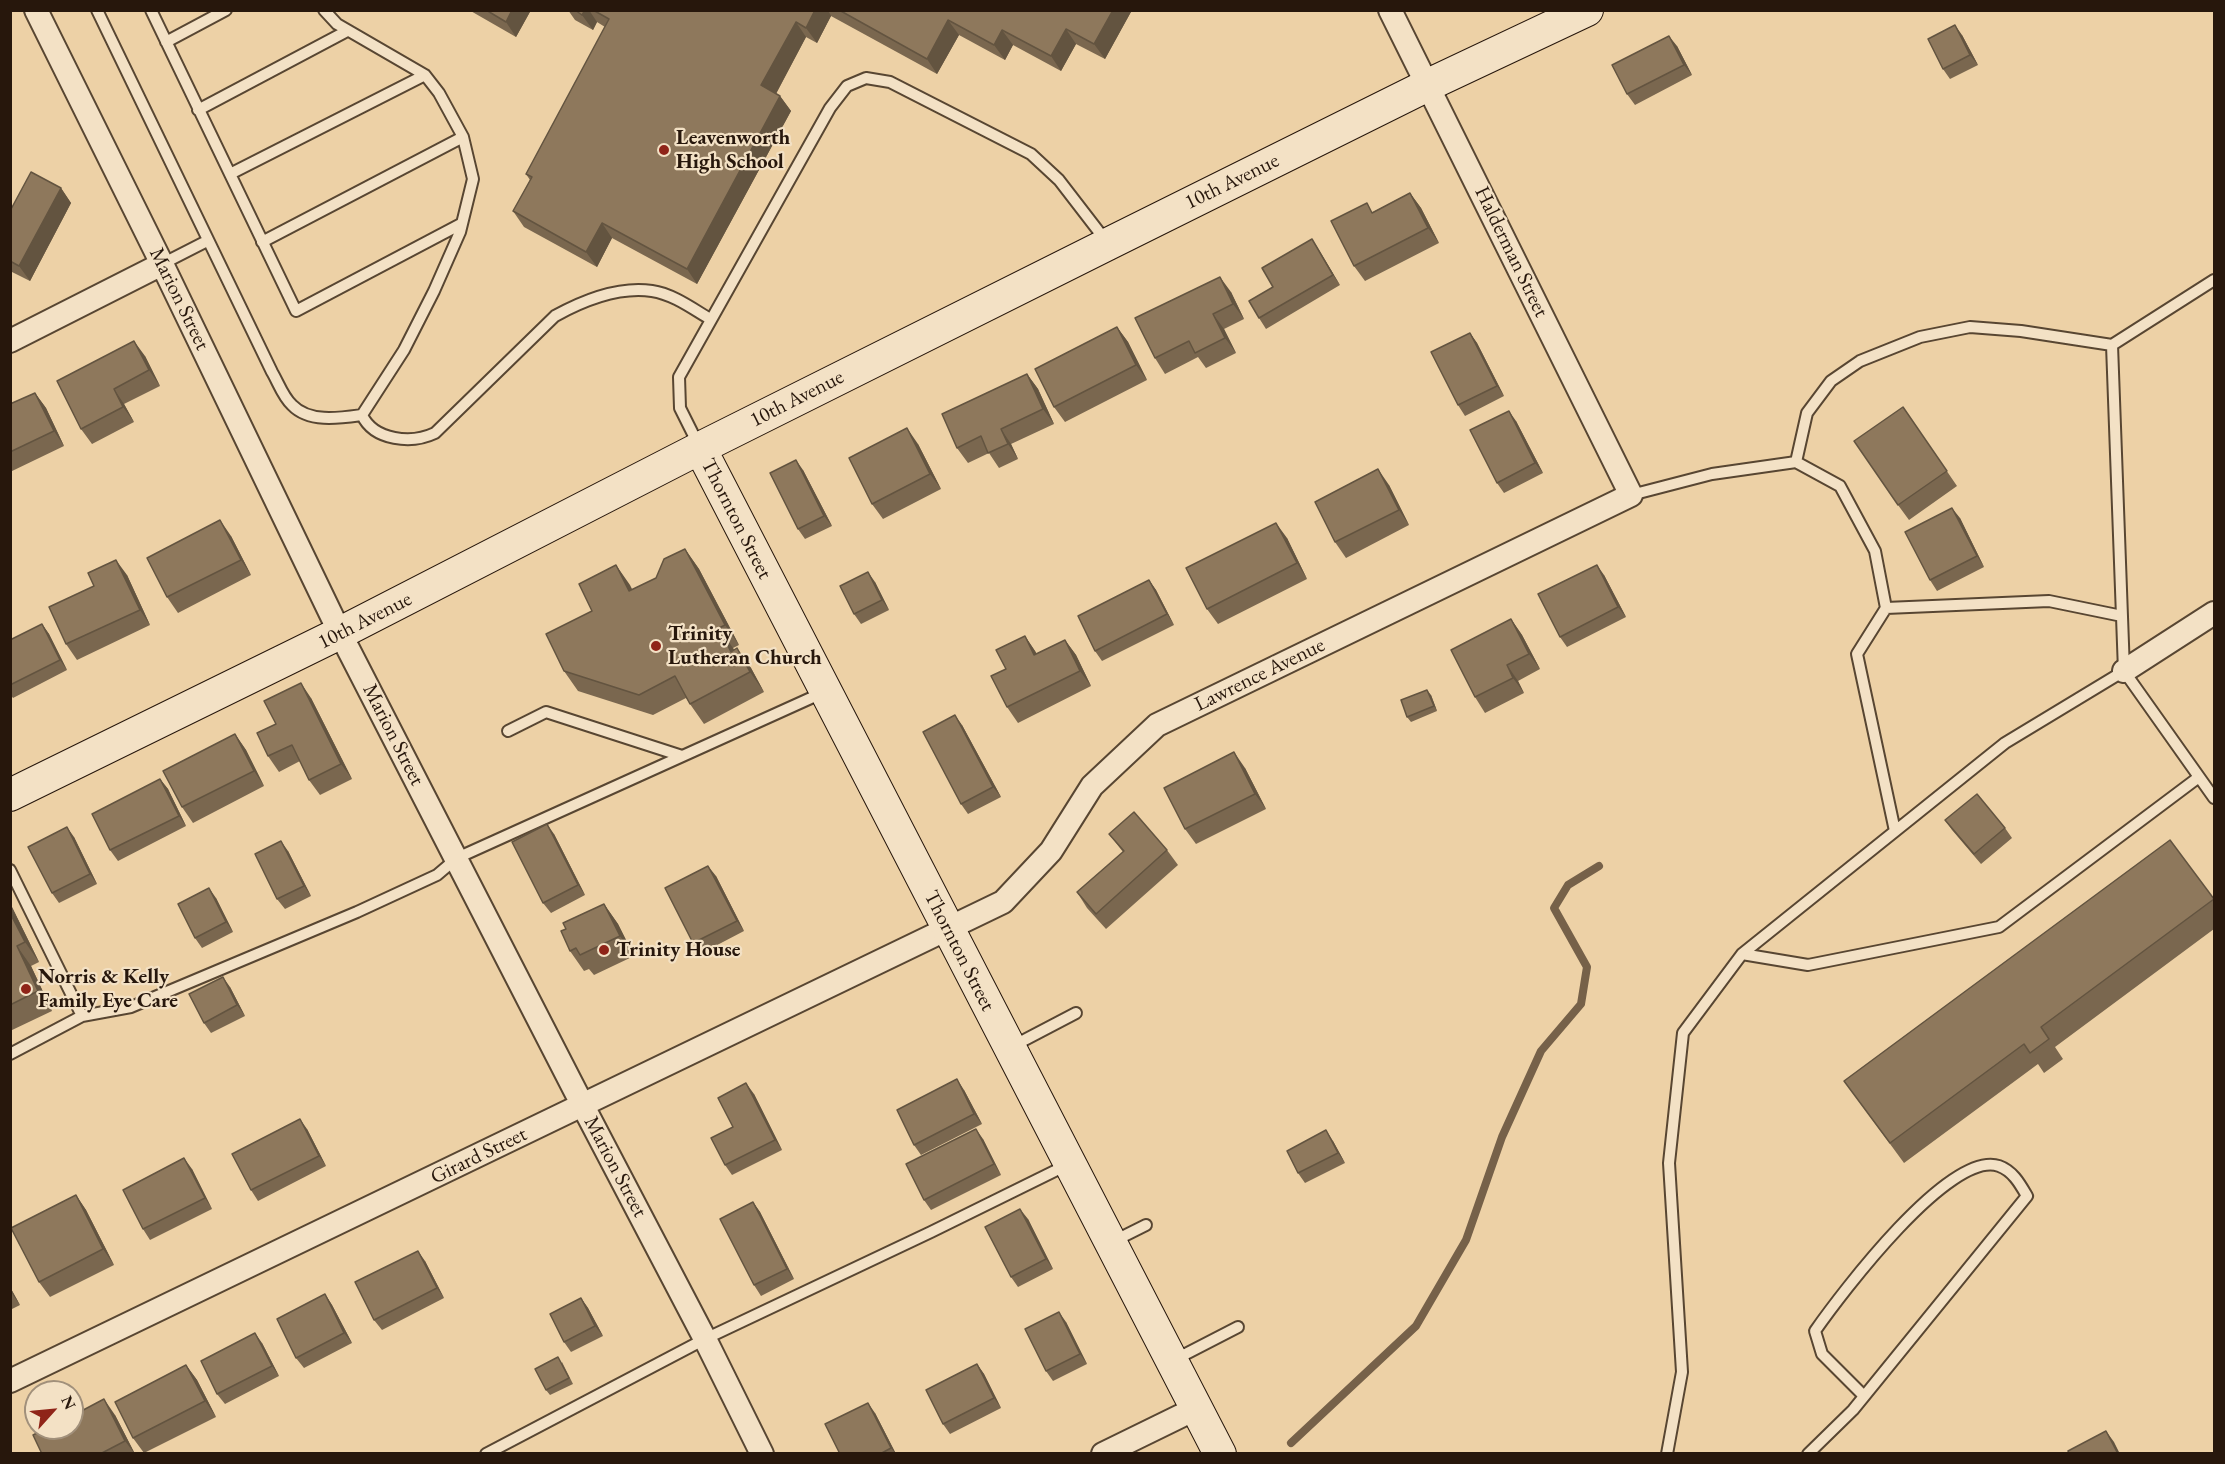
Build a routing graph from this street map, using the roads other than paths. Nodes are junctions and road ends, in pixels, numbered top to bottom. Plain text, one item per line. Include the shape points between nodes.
1 (36, 10) edge
2 (97, 10) edge
3 (151, 10) edge
4 (226, 10) edge
5 (324, 10) edge
6 (1390, 10) edge
7 (1587, 10) edge
8 (347, 31) junction
9 (166, 42) junction
10 (425, 75) junction
11 (1428, 85) junction
12 (198, 110) junction
13 (464, 137) junction
14 (230, 174) junction
15 (461, 224) junction
16 (207, 241) junction
17 (262, 242) junction
18 (1108, 244) junction
19 (162, 264) junction
20 (2214, 280) edge
21 (710, 319) junction
22 (10, 341) edge
23 (2112, 345) junction
24 (362, 415) junction
25 (700, 448) junction
26 (1796, 462) junction
27 (1631, 495) junction
28 (1886, 608) junction
29 (2214, 613) edge
30 (2122, 616) junction
31 (340, 633) junction
32 (2124, 671) junction
33 (825, 691) junction
34 (508, 732) dead end
35 (682, 756) junction
36 (2199, 777) junction
37 (10, 795) edge
38 (2214, 798) edge
39 (1895, 831) junction
40 (457, 858) junction
41 (10, 870) edge
42 (949, 930) junction
43 (1742, 954) junction
44 (1076, 1012) dead end
45 (82, 1016) junction
46 (1010, 1047) junction
47 (10, 1054) edge
48 (583, 1106) junction
49 (1070, 1163) junction
50 (1146, 1225) dead end
51 (1111, 1243) junction
52 (1238, 1327) dead end
53 (705, 1339) junction
54 (1173, 1361) junction
55 (10, 1381) edge
56 (1864, 1396) junction
57 (1197, 1408) junction
58 (486, 1454) edge
59 (762, 1454) edge
60 (1103, 1454) edge
61 (1220, 1454) edge
62 (1667, 1454) edge
63 (1808, 1454) edge

1 - 19 street, Marion Street
2 - 16 lane
3 - 9 lane
4 - 9 lane
5 - 8 lane
6 - 11 street, Halderman Street
7 - 11 street, 10th Avenue
8 - 10 lane
8 - 12 lane
9 - 12 lane
10 - 13 lane
10 - 14 lane
11 - 18 street, 10th Avenue
11 - 27 street, Halderman Street
12 - 14 lane
13 - 15 lane via 473,179
13 - 17 lane
14 - 17 lane
15 - 17 lane via 296,311
15 - 24 lane via 404,350
16 - 19 lane
16 - 24 lane via 292,406 334,419
18 - 21 lane via 1059,180 1031,154 890,82 866,78 847,86 830,108
18 - 25 street, 10th Avenue
19 - 22 street
19 - 31 street, Marion Street
20 - 23 lane
21 - 24 lane via 673,297 653,291 614,292 555,316 435,433 423,438 393,438 366,424
21 - 25 lane via 679,377 680,408
23 - 26 lane via 1970,327 1920,337 1860,361 1831,381 1806,413
23 - 30 lane
25 - 31 street, 10th Avenue
25 - 33 street, Thornton Street
26 - 27 lane via 1713,474
26 - 28 lane via 1840,486 1875,551
27 - 42 street, Lawrence Avenue via 1157,725 1092,786 1051,852 1003,902
28 - 30 lane via 2049,601
28 - 39 lane via 1857,654
29 - 32 street
30 - 32 lane
31 - 37 street, 10th Avenue
31 - 40 street, Marion Street
32 - 36 lane
32 - 39 lane via 2005,743
33 - 35 lane
33 - 42 street, Thornton Street
34 - 35 lane via 546,712
35 - 40 lane
36 - 38 lane
36 - 43 lane via 1999,927 1808,964
39 - 43 lane
40 - 45 lane via 437,875 357,912 130,1007
40 - 48 street, Marion Street
41 - 45 lane
42 - 46 street, Thornton Street
42 - 48 street, Girard Street
43 - 62 lane via 1683,1033 1669,1163 1682,1372
44 - 46 lane
45 - 47 lane
46 - 49 street, Thornton Street
48 - 53 street, Marion Street
48 - 55 street, Girard Street
49 - 51 street, Thornton Street
49 - 53 lane
50 - 51 lane
51 - 54 street, Thornton Street
52 - 54 lane
53 - 58 lane
53 - 59 street, Marion Street
54 - 57 street, Thornton Street
56 - 56 lane via 1822,1354 1815,1331 1896,1228 1954,1178 1978,1166 1999,1166 2017,1179 2027,1196
56 - 63 lane
57 - 60 street
57 - 61 street, Thornton Street

